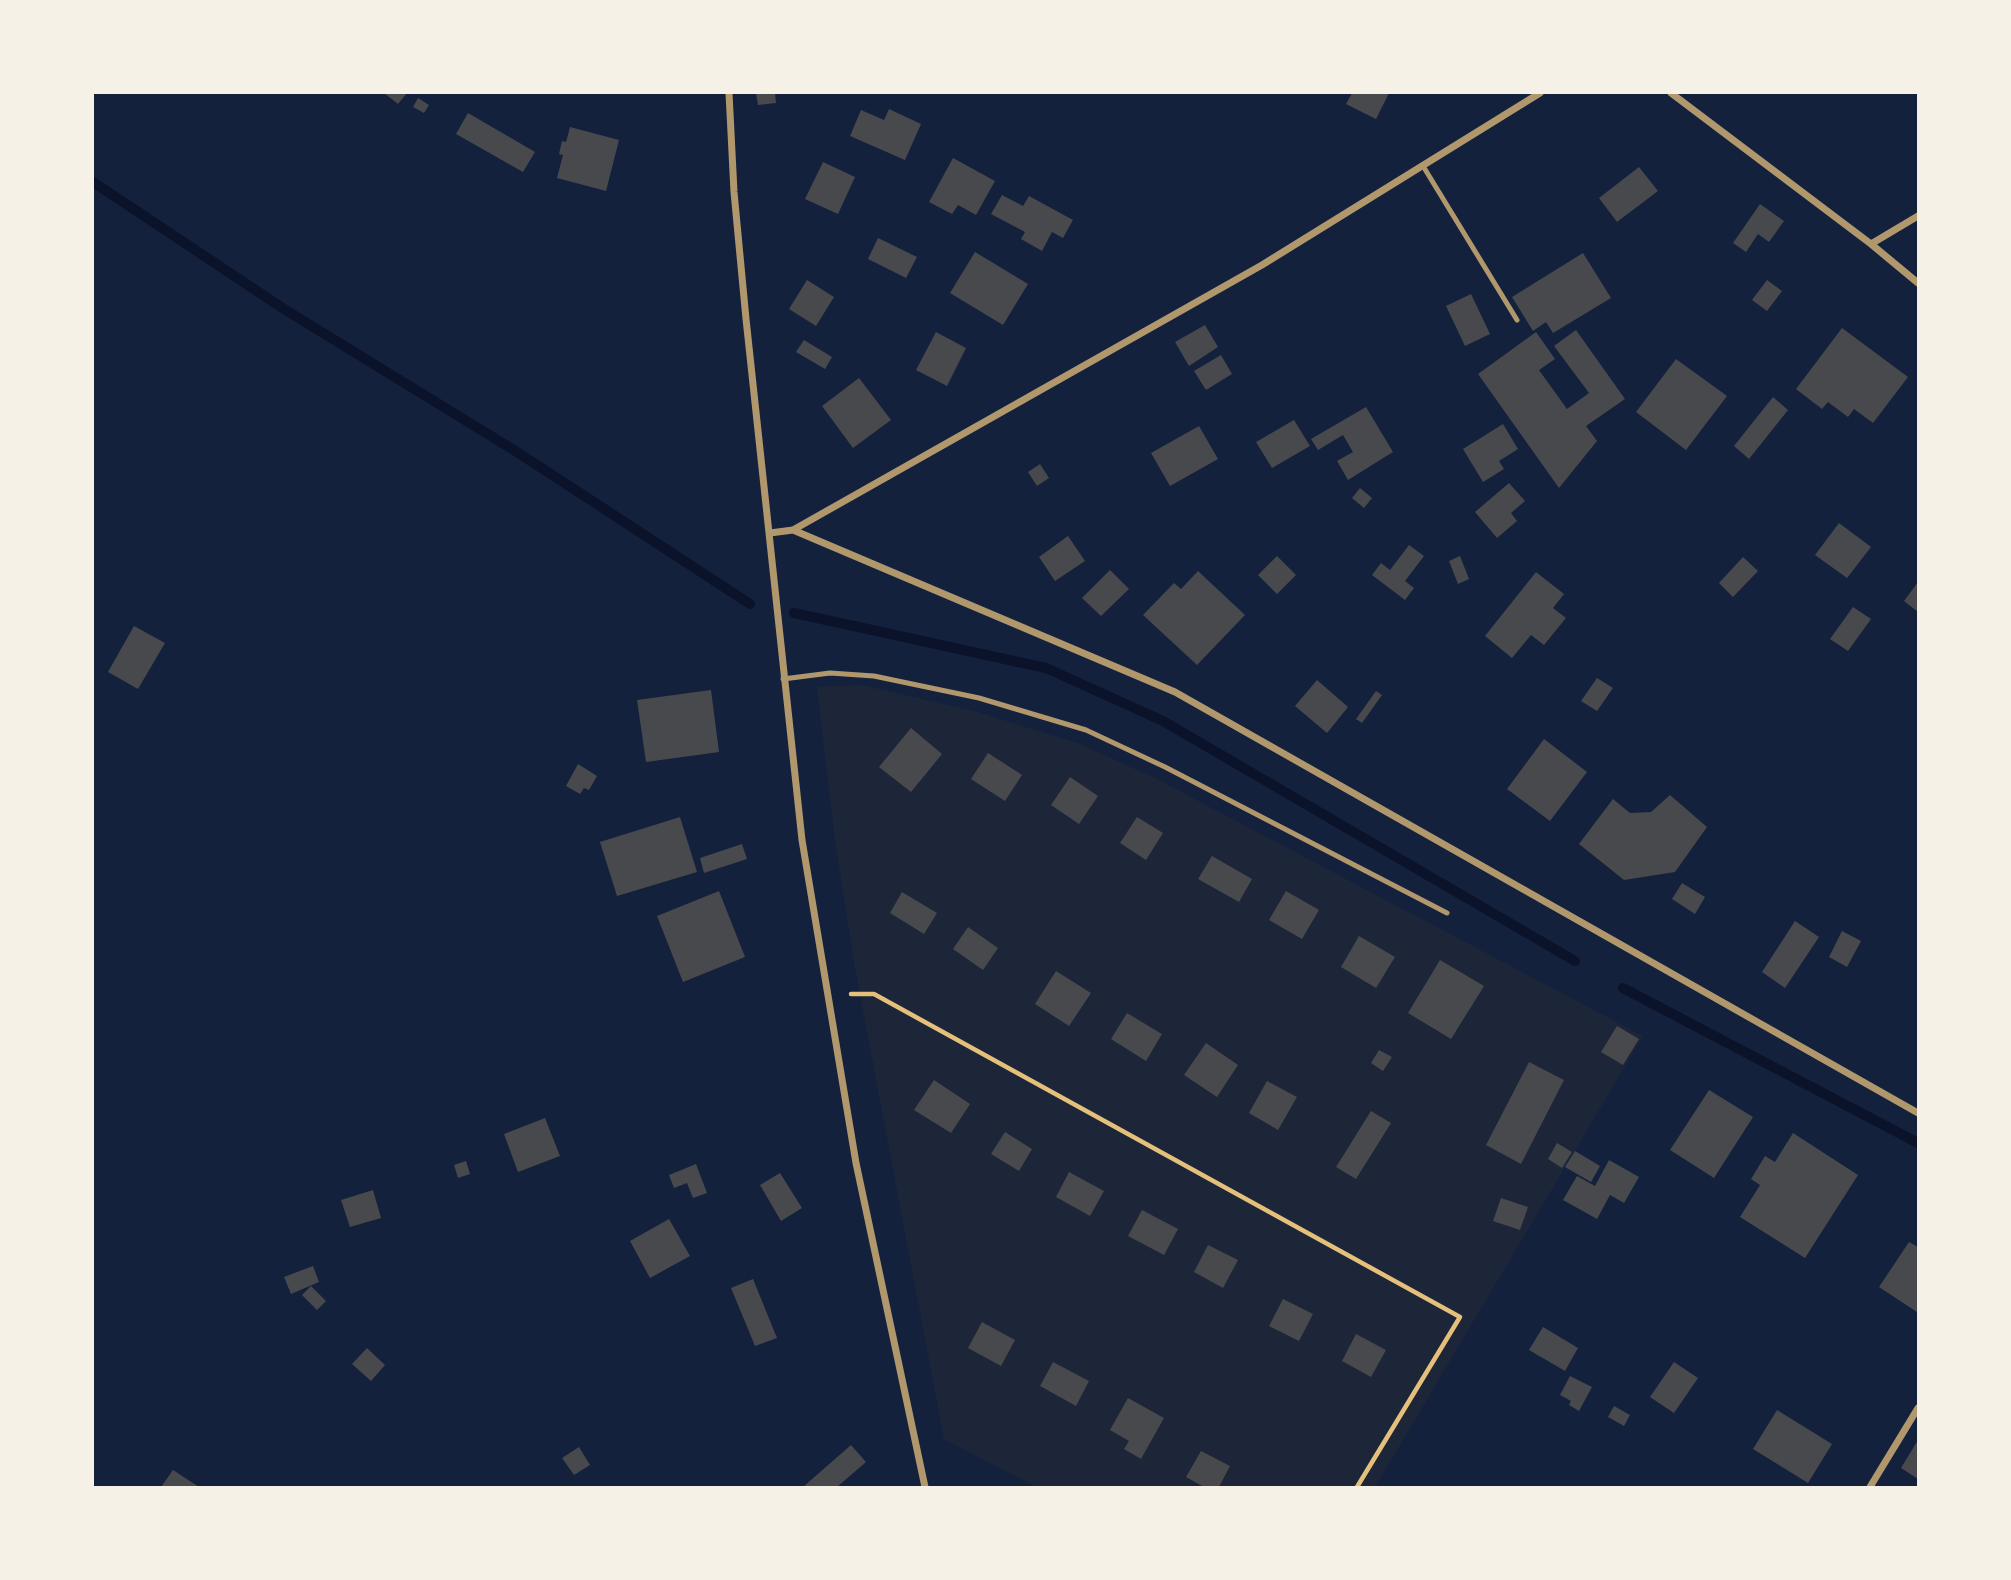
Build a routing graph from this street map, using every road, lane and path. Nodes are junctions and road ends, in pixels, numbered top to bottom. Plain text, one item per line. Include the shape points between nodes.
1 (729, 93) edge
2 (1540, 93) edge
3 (1671, 93) edge
4 (1423, 166) junction
5 (1918, 216) edge
6 (1871, 244) junction
7 (1918, 283) edge
8 (1517, 320) dead end
9 (793, 530) junction
10 (770, 533) junction
11 (783, 679) junction
12 (1447, 913) dead end
13 (826, 993) junction
14 (1918, 1113) edge
15 (1918, 1408) edge
16 (925, 1487) edge
17 (1357, 1487) edge
18 (1870, 1487) edge

1 - 10 street via 734,192
2 - 4 street
3 - 6 street
4 - 8 lane
4 - 9 street via 1262,265
5 - 6 street
6 - 7 street
9 - 10 street
9 - 14 street via 1175,692
10 - 11 street
11 - 12 lane via 830,673 896,680 979,698 1086,730
11 - 13 street
13 - 16 street via 856,1163
13 - 17 path via 874,994 1461,1317
15 - 18 street

